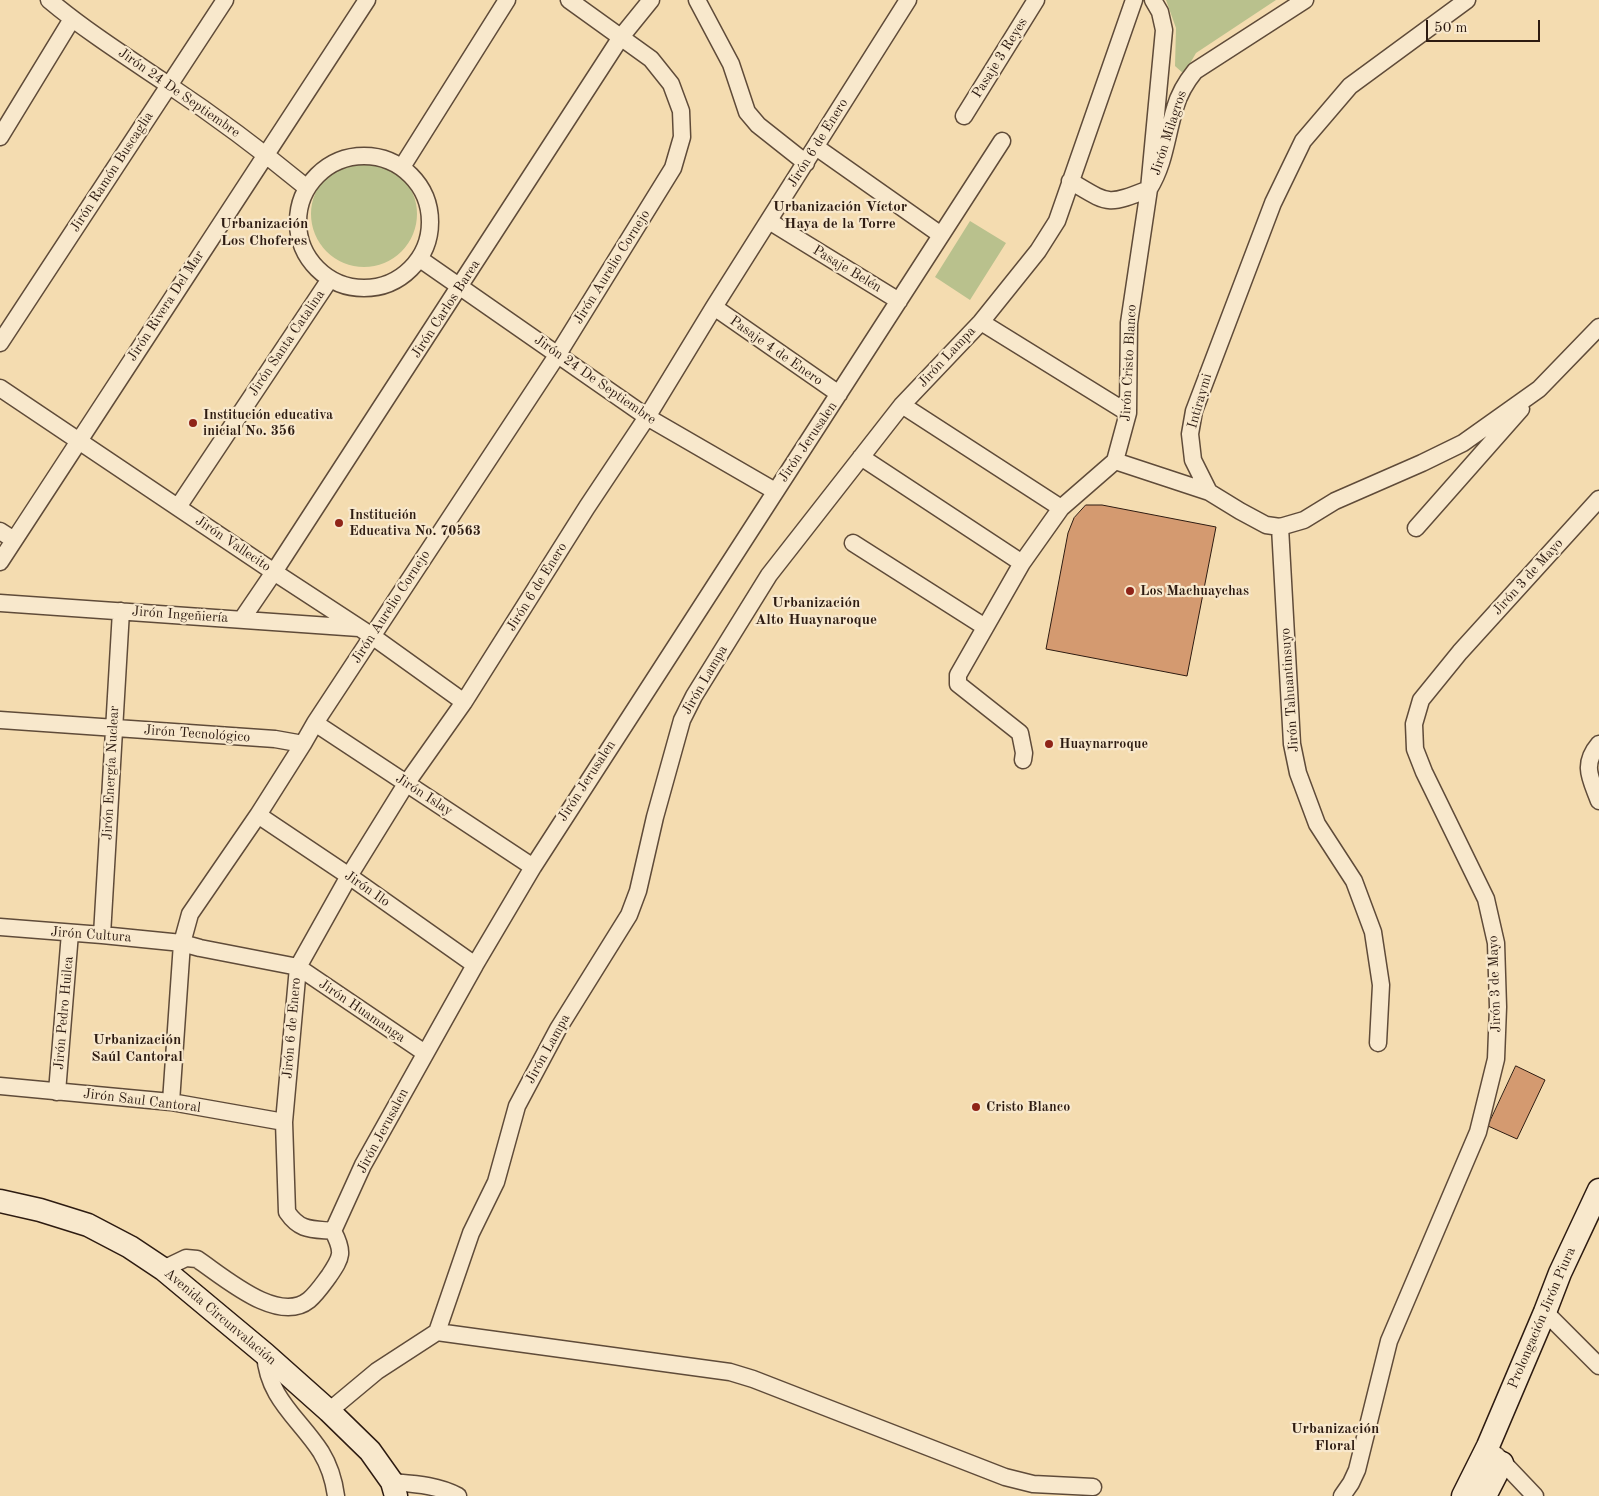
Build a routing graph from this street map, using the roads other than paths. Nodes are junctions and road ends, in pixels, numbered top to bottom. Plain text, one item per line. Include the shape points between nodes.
1 (49, 0) edge
2 (225, 0) edge
3 (367, 0) edge
4 (507, 0) edge
5 (569, 0) edge
6 (651, 0) edge
7 (697, 0) edge
8 (908, 0) edge
9 (1036, 0) edge
10 (1134, 0) edge
11 (1153, 0) edge
12 (1305, 0) edge
13 (1467, 0) edge
14 (72, 19) junction
15 (621, 37) junction
16 (169, 85) junction
17 (964, 116) dead end
18 (0, 137) edge
19 (1002, 141) dead end
20 (816, 146) junction
21 (266, 154) junction
22 (806, 163) junction
23 (402, 167) junction
24 (1070, 181) junction
25 (307, 188) junction
26 (1148, 189) junction
27 (768, 221) junction
28 (940, 235) junction
29 (420, 259) junction
30 (330, 279) junction
31 (460, 287) junction
32 (899, 301) junction
33 (714, 307) junction
34 (981, 322) junction
35 (1599, 327) edge
36 (0, 343) edge
37 (558, 354) junction
38 (0, 388) edge
39 (1539, 389) junction
40 (839, 394) junction
41 (902, 406) junction
42 (1128, 413) junction
43 (647, 418) junction
44 (78, 440) junction
45 (862, 457) junction
46 (1115, 461) junction
47 (775, 492) junction
48 (1209, 492) junction
49 (1599, 499) edge
50 (178, 507) junction
51 (1061, 508) junction
52 (1280, 527) junction
53 (1416, 528) dead end
54 (0, 531) edge
55 (14, 540) junction
56 (853, 543) dead end
57 (0, 562) edge
58 (1022, 563) junction
59 (274, 572) junction
60 (0, 603) edge
61 (121, 611) junction
62 (242, 619) junction
63 (985, 628) junction
64 (366, 632) junction
65 (464, 702) junction
66 (0, 720) edge
67 (315, 723) junction
68 (0, 728) edge
69 (114, 728) junction
70 (303, 744) junction
71 (1599, 744) edge
72 (1023, 760) dead end
73 (406, 784) junction
74 (1599, 801) edge
75 (258, 815) junction
76 (532, 867) junction
77 (349, 876) junction
78 (0, 928) edge
79 (70, 933) junction
80 (102, 935) junction
81 (182, 943) junction
82 (475, 965) junction
83 (298, 967) junction
84 (1378, 1044) dead end
85 (425, 1053) junction
86 (0, 1086) edge
87 (57, 1092) junction
88 (171, 1102) junction
89 (284, 1122) junction
90 (0, 1201) edge
91 (1596, 1205) edge
92 (333, 1231) junction
93 (164, 1270) junction
94 (1545, 1312) junction
95 (437, 1332) junction
96 (265, 1354) junction
97 (1599, 1366) edge
98 (329, 1411) junction
99 (1488, 1446) junction
100 (1502, 1463) junction
101 (1093, 1486) dead end
102 (394, 1489) edge
103 (336, 1496) edge
104 (458, 1496) edge
105 (1342, 1496) edge
106 (1463, 1496) edge
107 (1485, 1496) edge
108 (1534, 1496) edge

1 - 14 street, Jirón 24 De Septiembre
2 - 16 street, Jirón Ramón Buscaglia
3 - 21 street, Jirón Rivera Del Mar
4 - 23 street
5 - 15 street, Jirón Aurelio Cornejo
6 - 15 street, Jirón Carlos Barea
7 - 22 street via 731,64 747,112 758,125
8 - 20 street, Jirón 6 de Enero
9 - 17 street, Pasaje 3 Reyes
10 - 24 street, Jirón Lampa
11 - 26 street, Jirón Cristo Blanco via 1164,30
12 - 26 street, Jirón Milagros via 1195,70 1184,84 1175,106 1161,166
13 - 48 street, Intiraymi via 1350,86 1302,141 1273,203 1194,411 1190,434 1193,460
14 - 16 street, Jirón 24 De Septiembre
14 - 18 street
15 - 31 street, Jirón Carlos Barea
15 - 37 street, Jirón Aurelio Cornejo via 651,59 671,84 681,111 682,137 673,168
16 - 21 street, Jirón 24 De Septiembre
16 - 36 street, Jirón Ramón Buscaglia
19 - 28 street, Jirón Jerusalen
20 - 22 street, Jirón 6 de Enero
20 - 28 street
21 - 25 street, Jirón 24 De Septiembre
21 - 44 street, Jirón Rivera Del Mar
22 - 27 street, Jirón 6 de Enero
23 - 25 street via 382,158 361,156 340,160 321,171
23 - 29 street via 421,185 430,210 430,235
24 - 26 street, Jirón Milagros via 1103,200 1120,200
24 - 34 street, Jirón Lampa via 1057,221 1038,251
25 - 30 street via 298,212 299,238 310,262
26 - 42 street, Jirón Cristo Blanco via 1129,323
27 - 32 street, Pasaje Belén
27 - 33 street, Jirón 6 de Enero
28 - 32 street, Jirón Jerusalen
29 - 30 street via 402,277 379,287 354,288
29 - 31 street, Jirón 24 De Septiembre
30 - 50 street, Jirón Santa Catalina
31 - 37 street, Jirón 24 De Septiembre
31 - 59 street, Jirón Carlos Barea
32 - 40 street, Jirón Jerusalen
33 - 40 street, Pasaje 4 de Enero
33 - 43 street, Jirón 6 de Enero
34 - 41 street, Jirón Lampa
34 - 42 street
35 - 39 street
37 - 43 street, Jirón 24 De Septiembre
37 - 64 street, Jirón Aurelio Cornejo
38 - 44 street, Jirón Vallecito
39 - 52 street via 1463,443 1335,501 1304,520
39 - 53 street
40 - 47 street, Jirón Jerusalen
41 - 45 street, Jirón Lampa
41 - 51 street
42 - 46 street, Jirón Cristo Blanco
43 - 47 street, Jirón 24 De Septiembre
43 - 65 street, Jirón 6 de Enero via 587,506
44 - 50 street, Jirón Vallecito
44 - 55 street, Jirón Rivera Del Mar
45 - 58 street
45 - 95 street, Jirón Lampa via 769,575 682,720 629,915 558,1029 517,1106 496,1182 472,1233
46 - 48 street
46 - 51 street
47 - 76 street, Jirón Jerusalen
48 - 52 street via 1266,525
49 - 105 street, Jirón 3 de Mayo via 1460,652 1421,700 1414,724 1415,749 1424,772 1486,899 1496,943 1496,1059 1478,1132 1389,1341 1356,1470
50 - 59 street, Jirón Vallecito
51 - 58 street
52 - 84 street, Jirón Tahuantinsuyo via 1292,744 1298,773 1317,824 1354,881 1373,932 1381,986
54 - 55 street
55 - 57 street, Jirón Rivera Del Mar
56 - 63 street
58 - 63 street
59 - 62 street, Jirón Carlos Barea
59 - 64 street, Jirón Vallecito
60 - 61 street, Jirón Ingeñiería
61 - 62 street, Jirón Ingeñiería
61 - 69 street, Jirón Energía Nuclear
62 - 64 street, Jirón Ingeñiería
63 - 72 street via 958,675 958,684 1020,733
64 - 65 street, Jirón Vallecito
64 - 67 street, Jirón Aurelio Cornejo
65 - 73 street, Jirón 6 de Enero
66 - 68 street
66 - 69 street, Jirón Tecnológico
67 - 70 street, Jirón Aurelio Cornejo
67 - 73 street, Jirón Islay
69 - 70 street, Jirón Tecnológico via 275,739
69 - 80 street, Jirón Energía Nuclear
70 - 75 street, Jirón Aurelio Cornejo
71 - 74 street via 1589,760 1588,770
73 - 76 street, Jirón Islay
73 - 77 street, Jirón 6 de Enero
75 - 77 street, Jirón Ilo
75 - 81 street, Jirón Aurelio Cornejo via 190,914
76 - 82 street, Jirón Jerusalen
77 - 82 street, Jirón Ilo
77 - 83 street, Jirón 6 de Enero
78 - 79 street, Jirón Cultura
79 - 80 street, Jirón Cultura
79 - 87 street, Jirón Pedro Huilca
80 - 81 street, Jirón Cultura
81 - 83 street, Jirón Huamanga
81 - 88 street, Jirón Aurelio Cornejo
82 - 85 street, Jirón Jerusalen
83 - 85 street, Jirón Huamanga
83 - 89 street, Jirón 6 de Enero
85 - 92 street, Jirón Jerusalen via 363,1165
86 - 87 street, Jirón Saul Cantoral
87 - 88 street, Jirón Saul Cantoral
88 - 89 street, Jirón Saul Cantoral
89 - 92 street, Jirón 6 de Enero via 287,1212 294,1222 303,1227
90 - 93 main road, Avenida Circunvalación via 88,1225
91 - 94 main road, Prolongación Jirón Piura via 1560,1273
92 - 93 street via 340,1244 339,1262 308,1301 293,1307 276,1307 260,1301 197,1259 186,1258
93 - 96 main road, Avenida Circunvalación
94 - 97 street
94 - 99 main road, Prolongación Jirón Piura
95 - 98 street via 377,1371
95 - 101 street via 730,1372 1005,1478 1033,1484
96 - 98 main road, Avenida Circunvalación
96 - 103 street via 271,1384 289,1413 321,1452 330,1470
98 - 102 main road, Avenida Circunvalación via 370,1451
99 - 100 street
99 - 106 main road, Prolongación Jirón Piura
100 - 107 main road
100 - 108 street
102 - 104 street via 421,1484

